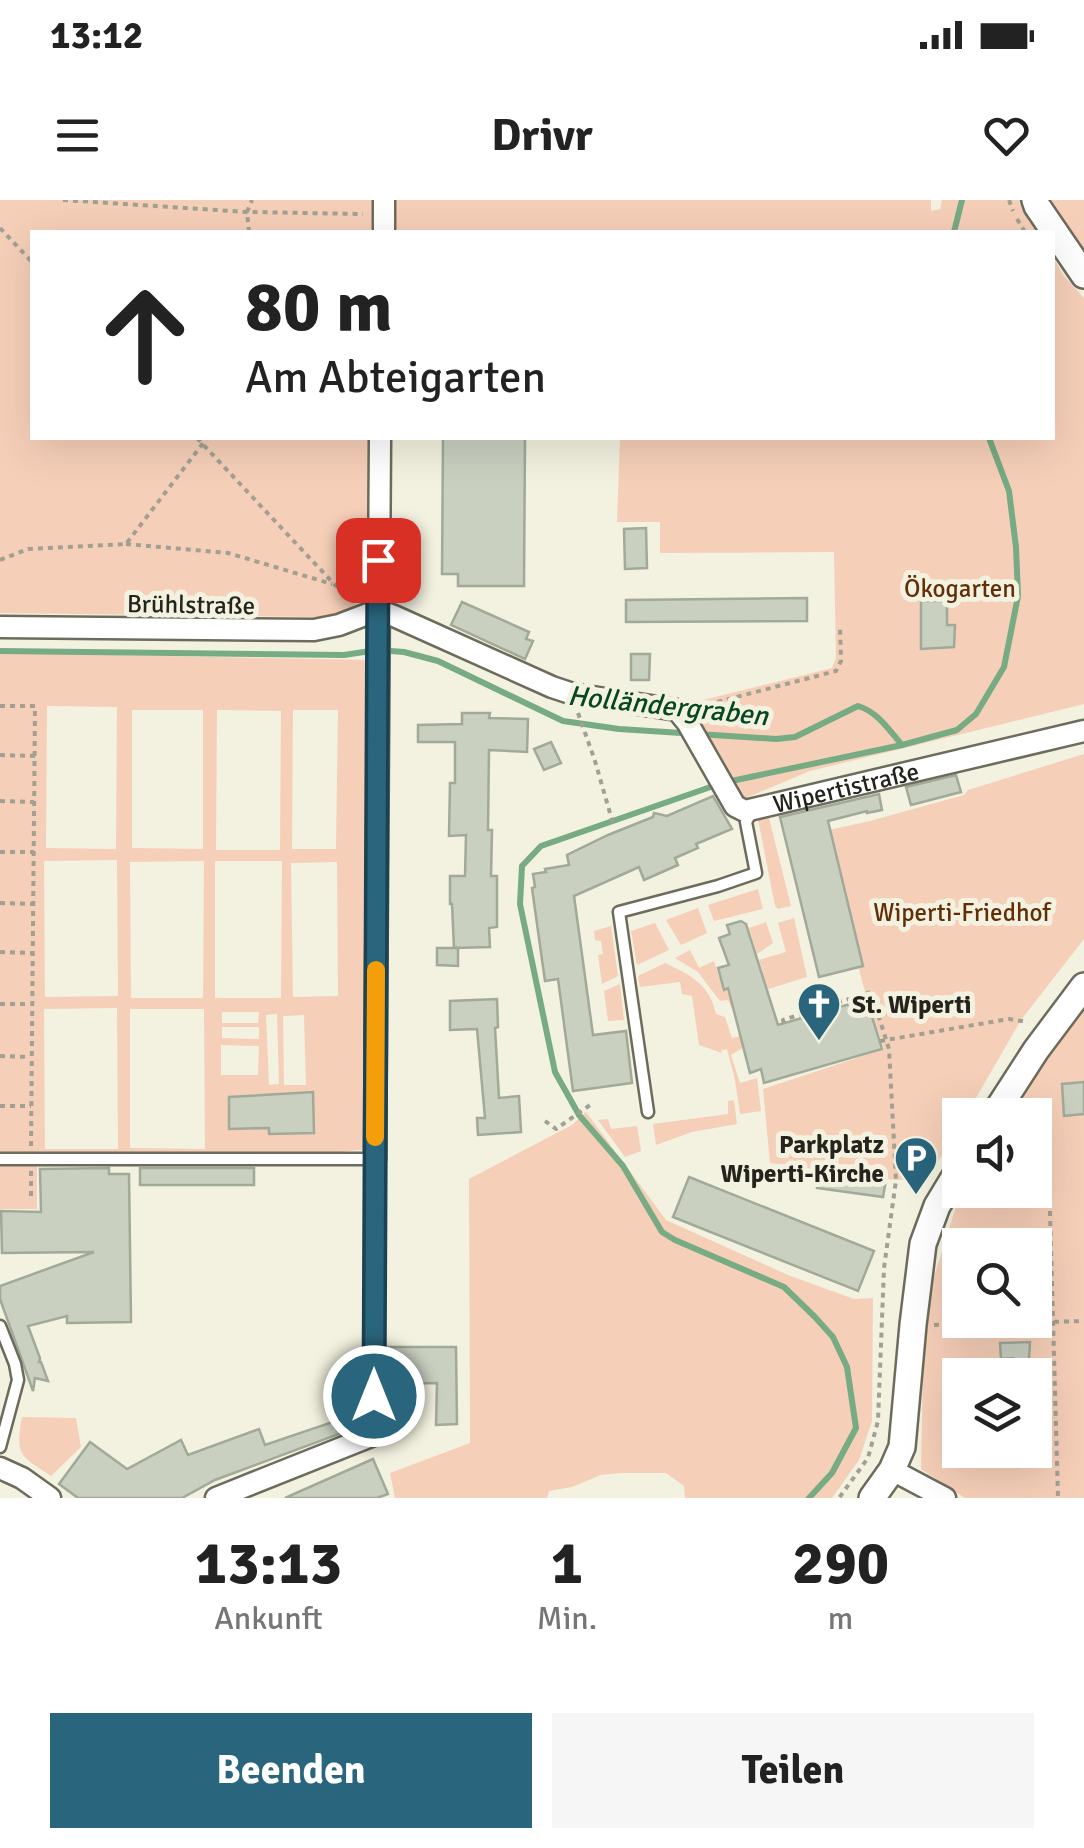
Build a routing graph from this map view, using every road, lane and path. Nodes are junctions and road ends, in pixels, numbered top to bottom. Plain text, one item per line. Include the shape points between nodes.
1 (64, 200) edge
2 (252, 200) edge
3 (1036, 200) edge
4 (247, 212) junction
5 (384, 216) edge
6 (0, 228) edge
7 (249, 230) edge
8 (1053, 230) edge
9 (1055, 233) edge
10 (30, 260) edge
11 (1084, 276) edge
12 (201, 440) edge
13 (203, 440) edge
14 (380, 440) edge
15 (126, 544) junction
16 (0, 560) edge
17 (335, 585) junction
18 (358, 596) junction
19 (349, 602) dead end
20 (378, 610) junction
21 (840, 626) dead end
22 (0, 627) edge
23 (0, 706) edge
24 (579, 717) dead end
25 (683, 718) junction
26 (1084, 731) edge
27 (0, 756) edge
28 (35, 756) junction
29 (0, 802) edge
30 (34, 802) junction
31 (753, 811) junction
32 (614, 826) dead end
33 (0, 852) edge
34 (34, 852) junction
35 (0, 904) edge
36 (33, 904) junction
37 (0, 952) edge
38 (33, 953) junction
39 (1084, 986) edge
40 (0, 1004) edge
41 (32, 1004) junction
42 (784, 1023) dead end
43 (1052, 1028) junction
44 (883, 1040) junction
45 (0, 1056) edge
46 (31, 1057) junction
47 (1005, 1098) edge
48 (0, 1106) edge
49 (31, 1106) junction
50 (587, 1106) dead end
51 (648, 1112) dead end
52 (545, 1122) dead end
53 (0, 1159) edge
54 (375, 1159) junction
55 (31, 1160) junction
56 (942, 1198) edge
57 (31, 1201) dead end
58 (1050, 1208) edge
59 (1054, 1322) junction
60 (1084, 1322) edge
61 (0, 1326) edge
62 (880, 1326) junction
63 (904, 1326) junction
64 (384, 1432) joint
65 (0, 1447) edge
66 (0, 1468) edge
67 (892, 1470) junction
68 (50, 1498) edge
69 (216, 1498) edge
70 (839, 1498) edge
71 (872, 1498) edge
72 (945, 1498) edge
73 (1058, 1498) edge

1 - 4 path
2 - 4 path
3 - 8 street
4 - 5 path
4 - 7 path
6 - 10 path
9 - 11 street
12 - 15 path
13 - 17 path
14 - 20 street
15 - 16 path via 28,549
15 - 17 path via 228,553
17 - 18 path
18 - 19 path
18 - 20 path
20 - 22 street, Brühlstraße via 314,630
20 - 25 street via 552,687 677,710
20 - 54 street
21 - 25 path via 836,671 704,704
23 - 28 path via 35,706
24 - 32 path
25 - 31 street, Wipertistraße via 737,808
26 - 31 street, Wipertistraße
27 - 28 path
28 - 30 path
29 - 30 path
30 - 34 path
31 - 51 lane via 746,822 756,873 619,912
33 - 34 path
34 - 36 path
35 - 36 path
36 - 38 path
37 - 38 path
38 - 41 path
39 - 43 street
40 - 41 path
41 - 46 path
42 - 44 path via 871,992
43 - 44 path via 1009,1019
43 - 47 street
44 - 62 path via 889,1049 896,1180
45 - 46 path
46 - 49 path
48 - 49 path
49 - 55 path
50 - 52 path via 556,1129
53 - 55 lane
54 - 55 lane
54 - 64 lane via 374,1396
55 - 57 path
56 - 63 street via 923,1244
58 - 59 path
59 - 60 path
59 - 63 path
59 - 73 path
61 - 65 lane via 18,1377
62 - 63 path
62 - 70 path via 878,1422 868,1458
63 - 67 street via 902,1447
64 - 69 street
66 - 68 street
67 - 71 street
67 - 72 street

